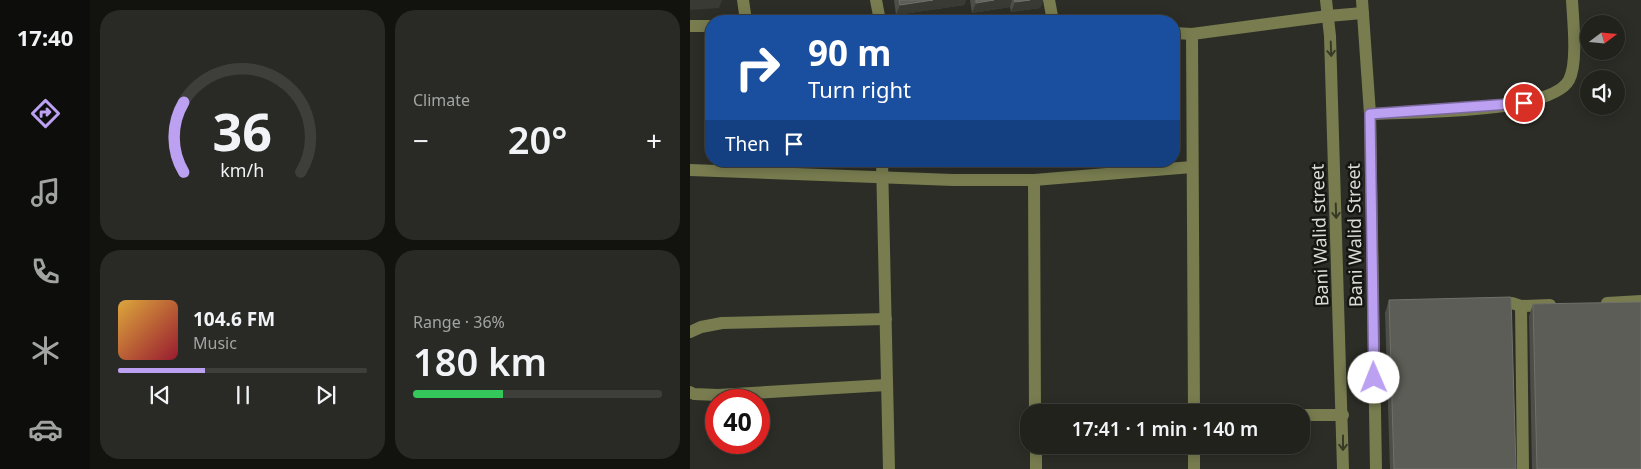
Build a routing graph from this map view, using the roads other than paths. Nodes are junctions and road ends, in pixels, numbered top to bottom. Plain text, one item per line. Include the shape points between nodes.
1 (743, 0) edge
2 (876, 0) edge
3 (1049, 0) edge
4 (1326, 0) edge
5 (1362, 0) edge
6 (1572, 0) edge
7 (1363, 13) junction
8 (745, 15) edge
9 (879, 15) edge
10 (1052, 15) edge
11 (1328, 16) junction
12 (690, 26) edge
13 (705, 26) edge
14 (1180, 33) edge
15 (1192, 34) junction
16 (1370, 114) junction
17 (1192, 166) junction
18 (882, 167) edge
19 (690, 170) edge
20 (882, 177) junction
21 (1034, 180) junction
22 (1641, 301) edge
23 (1595, 303) edge
24 (1484, 304) edge
25 (1567, 304) edge
26 (1373, 306) junction
27 (1521, 306) junction
28 (1390, 307) edge
29 (886, 319) junction
30 (690, 332) edge
31 (886, 385) junction
32 (690, 392) edge
33 (1035, 404) edge
34 (1194, 404) edge
35 (1310, 415) edge
36 (1343, 415) junction
37 (1036, 454) edge
38 (1194, 454) edge
39 (889, 469) edge
40 (1036, 469) edge
41 (1194, 469) edge
42 (1343, 469) edge
43 (1376, 469) edge
44 (1523, 469) edge

1 - 8 street
2 - 9 street
3 - 10 street
4 - 11 street, Bani Walid street
5 - 7 street, Bani Walid Street
6 - 16 street via 1570,80 1559,92 1510,106
7 - 11 street
7 - 16 street, Bani Walid Street
11 - 15 street
11 -> 36 street, Bani Walid street
12 - 13 street
14 - 15 street
15 - 17 street
16 - 26 street, Bani Walid Street
17 - 21 street
17 - 34 street
18 - 20 street
19 - 20 street
20 - 21 street
20 - 29 street
21 - 33 street
22 - 23 street
24 - 27 street via 1512,303
25 - 27 street
26 - 28 street
26 - 43 street, Bani Walid Street
27 - 44 street
29 - 30 street via 722,323
29 - 31 street
31 - 32 street via 718,395
31 - 39 street
35 - 36 street
36 -> 42 street, Bani Walid street
37 - 40 street
38 - 41 street

